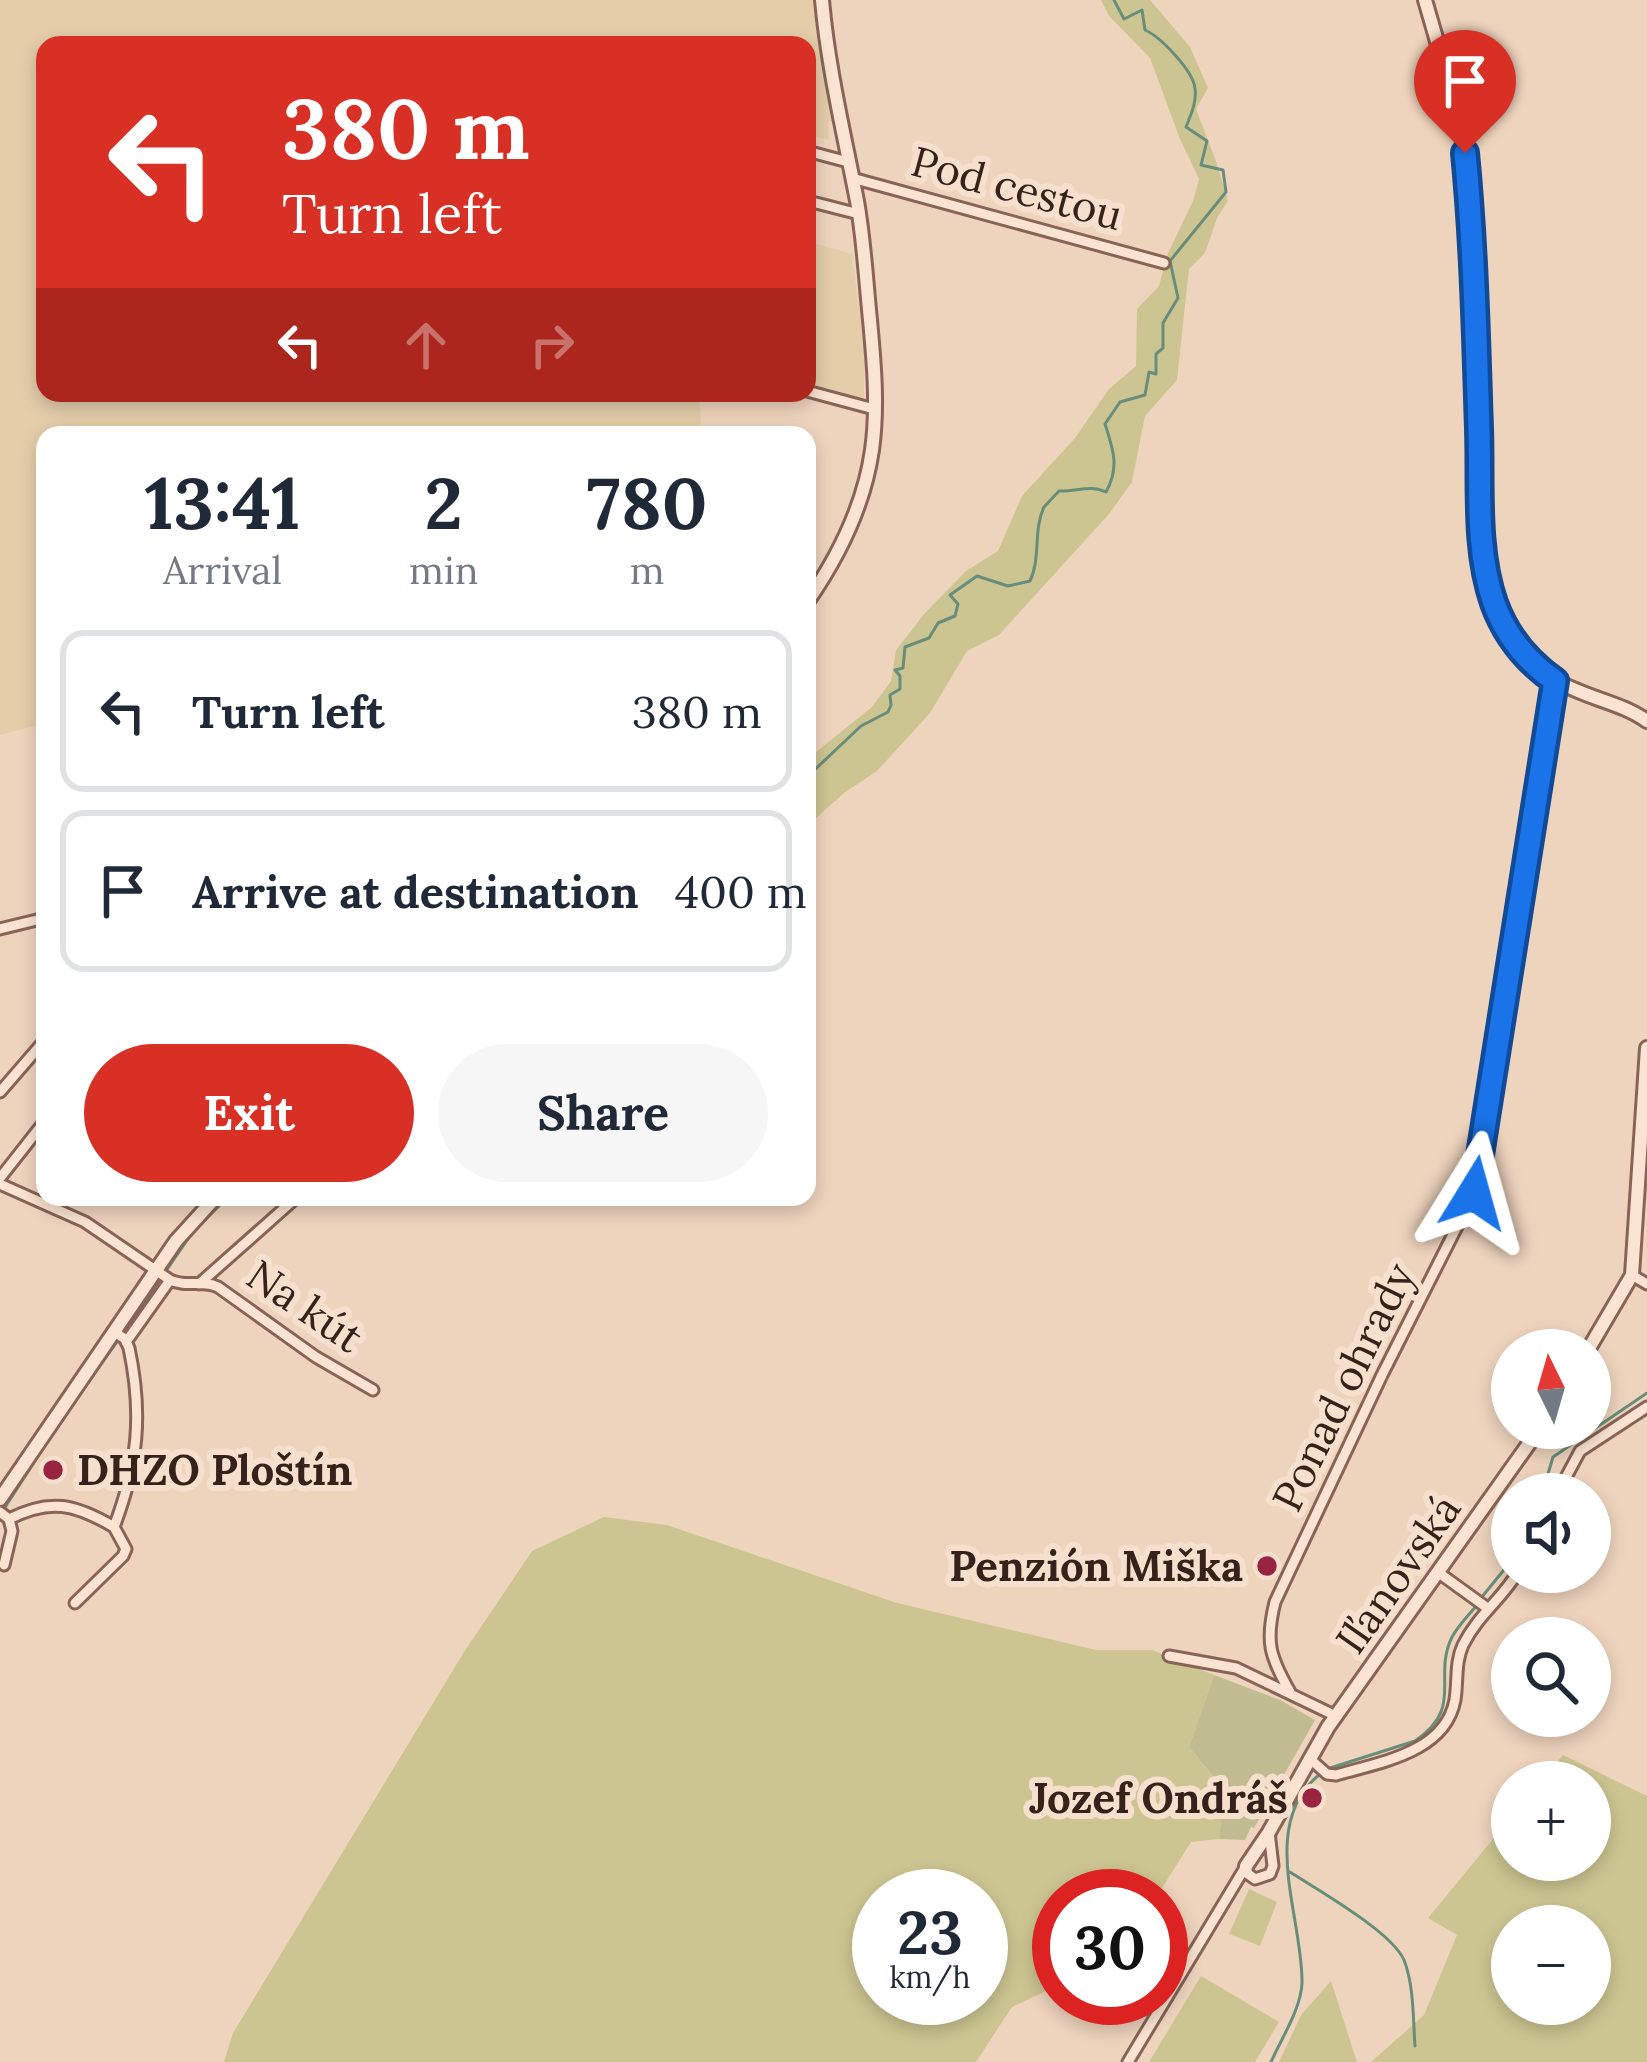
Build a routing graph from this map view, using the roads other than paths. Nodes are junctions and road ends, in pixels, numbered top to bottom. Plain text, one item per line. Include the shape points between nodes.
1 (822, 0) edge
2 (1425, 0) edge
3 (816, 153) edge
4 (848, 162) junction
5 (851, 178) junction
6 (816, 203) dead end
7 (859, 214) junction
8 (1164, 262) dead end
9 (816, 393) edge
10 (874, 409) junction
11 (816, 590) edge
12 (1555, 681) junction
13 (1647, 721) edge
14 (36, 920) edge
15 (0, 929) edge
16 (36, 1050) edge
17 (1647, 1052) edge
18 (1645, 1082) edge
19 (0, 1092) edge
20 (36, 1133) edge
21 (0, 1181) edge
22 (36, 1198) edge
23 (52, 1206) edge
24 (208, 1206) edge
25 (287, 1206) edge
26 (1633, 1275) junction
27 (160, 1277) junction
28 (199, 1284) junction
29 (1647, 1284) edge
30 (1601, 1329) edge
31 (120, 1336) junction
32 (373, 1390) dead end
33 (1647, 1407) edge
34 (1525, 1449) edge
35 (1568, 1473) edge
36 (0, 1499) edge
37 (4, 1515) edge
38 (114, 1527) junction
39 (4, 1565) dead end
40 (1439, 1573) junction
41 (1504, 1593) edge
42 (75, 1604) dead end
43 (1482, 1604) junction
44 (1169, 1656) dead end
45 (1290, 1692) junction
46 (1336, 1716) junction
47 (1319, 1766) junction
48 (1269, 1832) junction
49 (1246, 1866) junction
50 (1128, 2062) edge

1 - 4 street
2 - 12 street via 1465,153 1487,577 1509,635
3 - 4 street
4 - 5 street
5 - 7 street
5 - 8 street, Pod cestou
6 - 7 street
7 - 10 street
9 - 10 street
10 - 11 street via 872,452 853,520
12 - 13 street
12 - 45 street, Ponad ohrady via 1474,1193 1276,1602 1269,1646
14 - 15 street
16 - 19 street
17 - 18 street
18 - 26 street
20 - 21 street
21 - 22 street
23 - 27 street
24 - 27 street via 176,1241
25 - 28 street
26 - 29 street
26 - 30 street
27 - 28 street, Na kút
27 - 31 street
27 - 31 street
28 - 32 street, Na kút via 218,1287
31 - 36 street
31 - 38 street via 139,1418
33 - 35 street via 1580,1451
34 - 40 street, Iľanovská
37 - 38 street via 50,1504
37 - 39 street via 12,1531
38 - 42 street via 123,1556
40 - 43 street
40 - 46 street, Iľanovská
41 - 43 street
43 - 47 street via 1461,1649 1453,1707 1441,1730 1411,1751 1336,1775
44 - 45 street via 1236,1668
45 - 46 street
46 - 47 street, Iľanovská
47 - 48 street, Iľanovská
48 - 49 street, Iľanovská
48 - 49 street via 1270,1874 1252,1878
49 - 50 street

